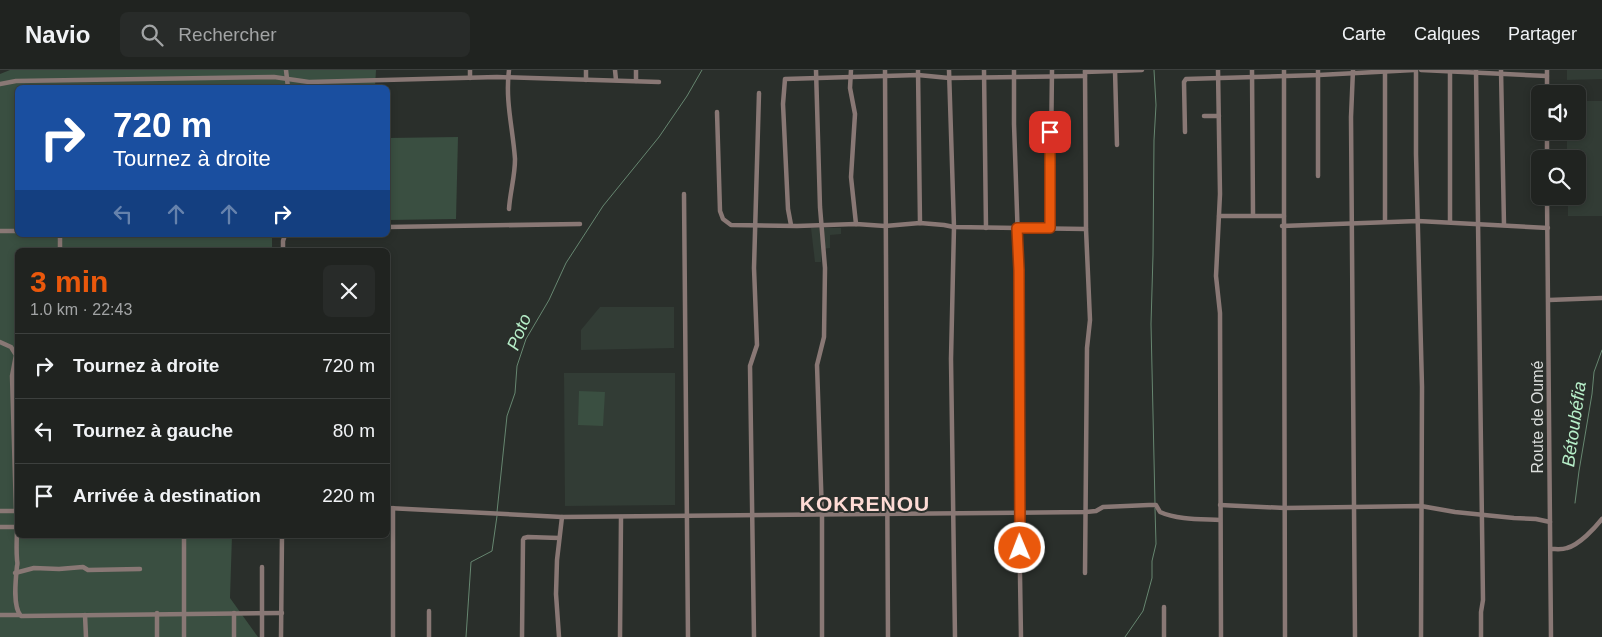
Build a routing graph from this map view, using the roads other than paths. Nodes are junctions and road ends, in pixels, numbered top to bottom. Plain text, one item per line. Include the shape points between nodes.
1 (286, 70) edge
2 (470, 70) edge
3 (509, 70) edge
4 (586, 70) edge
5 (615, 70) edge
6 (636, 70) edge
7 (816, 70) edge
8 (851, 70) edge
9 (885, 70) edge
10 (948, 70) edge
11 (984, 70) edge
12 (1014, 70) edge
13 (1142, 70) edge
14 (1218, 70) edge
15 (1252, 70) edge
16 (1415, 70) edge
17 (1421, 70) edge
18 (1450, 70) edge
19 (1546, 70) edge
20 (1115, 71) edge
21 (1385, 71) edge
22 (918, 72) edge
23 (1353, 72) edge
24 (1476, 72) edge
25 (1052, 73) edge
26 (1085, 73) edge
27 (1284, 73) edge
28 (1319, 73) edge
29 (1501, 73) edge
30 (1014, 76) junction
31 (1547, 76) junction
32 (885, 77) junction
33 (1252, 77) junction
34 (470, 78) junction
35 (508, 78) junction
36 (816, 78) junction
37 (851, 78) junction
38 (949, 78) junction
39 (985, 78) junction
40 (1218, 78) junction
41 (286, 80) junction
42 (586, 80) junction
43 (616, 80) junction
44 (52, 81) junction
45 (636, 81) junction
46 (659, 82) dead end
47 (0, 84) edge
48 (52, 85) edge
49 (287, 85) edge
50 (1547, 85) edge
51 (759, 93) dead end
52 (717, 112) dead end
53 (1204, 116) dead end
54 (1219, 116) junction
55 (1185, 132) dead end
56 (1117, 145) dead end
57 (1318, 176) dead end
58 (684, 194) dead end
59 (1547, 205) edge
60 (509, 209) dead end
61 (1253, 215) junction
62 (1219, 216) junction
63 (1284, 216) junction
64 (1386, 221) junction
65 (1418, 221) junction
66 (1352, 222) junction
67 (1450, 222) junction
68 (920, 223) junction
69 (580, 224) dead end
70 (757, 224) junction
71 (856, 224) junction
72 (791, 225) junction
73 (822, 225) junction
74 (1478, 225) junction
75 (1504, 225) junction
76 (884, 226) junction
77 (1282, 226) junction
78 (390, 227) edge
79 (954, 227) junction
80 (986, 228) junction
81 (1017, 228) junction
82 (1050, 228) junction
83 (1548, 228) junction
84 (1086, 229) junction
85 (0, 231) edge
86 (15, 231) edge
87 (1602, 298) edge
88 (1548, 300) junction
89 (0, 342) edge
90 (15, 352) edge
91 (15, 363) edge
92 (15, 457) edge
93 (1220, 505) junction
94 (1355, 506) junction
95 (1421, 506) junction
96 (390, 508) edge
97 (1285, 508) junction
98 (0, 511) edge
99 (15, 511) edge
100 (1086, 512) junction
101 (1019, 513) junction
102 (887, 514) junction
103 (955, 514) junction
104 (754, 515) junction
105 (822, 515) junction
106 (1482, 515) junction
107 (687, 516) junction
108 (562, 517) junction
109 (621, 517) junction
110 (1602, 519) edge
111 (1220, 520) junction
112 (1550, 522) junction
113 (1602, 525) edge
114 (0, 527) edge
115 (15, 527) edge
116 (1596, 527) junction
117 (17, 538) edge
118 (184, 538) edge
119 (282, 538) edge
120 (558, 538) junction
121 (1551, 549) junction
122 (262, 567) dead end
123 (140, 569) dead end
124 (15, 573) junction
125 (1085, 573) dead end
126 (1164, 607) dead end
127 (429, 611) dead end
128 (157, 613) junction
129 (183, 613) junction
130 (234, 613) junction
131 (263, 613) junction
132 (282, 613) junction
133 (0, 615) edge
134 (85, 615) junction
135 (21, 616) junction
136 (86, 637) edge
137 (157, 637) edge
138 (184, 637) edge
139 (234, 637) edge
140 (262, 637) edge
141 (282, 637) edge
142 (393, 637) edge
143 (429, 637) edge
144 (522, 637) edge
145 (559, 637) edge
146 (620, 637) edge
147 (688, 637) edge
148 (754, 637) edge
149 (822, 637) edge
150 (888, 637) edge
151 (955, 637) edge
152 (1021, 637) edge
153 (1164, 637) edge
154 (1221, 637) edge
155 (1285, 637) edge
156 (1355, 637) edge
157 (1421, 637) edge
158 (1481, 637) edge
159 (1552, 637) edge

1 - 41 street
2 - 34 street
3 - 35 street
4 - 42 street
5 - 43 street
6 - 45 street
7 - 36 street
8 - 37 street
9 - 32 street
10 - 38 street
11 - 39 street
12 - 30 street
13 - 20 street
14 - 40 street
15 - 33 street
16 - 21 street
16 - 65 street
17 - 18 street
18 - 24 street
18 - 67 street
19 - 31 street
20 - 26 street
20 - 56 street
21 - 23 street
21 - 64 street
22 - 32 street
22 - 38 street
22 - 68 street
23 - 28 street
23 - 66 street
24 - 29 street
24 - 74 street
25 - 26 street
25 - 30 street
25 - 82 street
26 - 84 street
27 - 28 street
27 - 33 street
27 - 63 street
28 - 57 street
29 - 31 street
29 - 75 street
30 - 39 street
30 - 81 street
31 - 50 street
32 - 37 street
32 - 76 street
33 - 40 street
33 - 61 street
34 - 35 street
34 - 41 street
35 - 42 street
35 - 60 street via 515,162
36 - 37 street
36 - 72 street via 785,79 783,104
36 - 73 street
37 - 71 street via 854,114 851,177
38 - 39 street
38 - 79 street
39 - 80 street
40 - 54 street
40 - 55 street via 1186,79 1184,82
41 - 44 street via 274,77
41 - 49 street
42 - 43 street
43 - 45 street
44 - 47 street
44 - 48 street
45 - 46 street
51 - 70 street
52 - 70 street via 721,216 731,224
53 - 54 street
54 - 62 street
58 - 107 street
59 - 83 street, Route de Oumé
61 - 62 street
61 - 63 street
62 - 93 street via 1216,276 1220,313
63 - 77 street
64 - 65 street
64 - 66 street
65 - 67 street
65 - 95 street
66 - 77 street
66 - 94 street
67 - 74 street
68 - 76 street
68 - 79 street
69 - 78 street
70 - 72 street
70 - 104 street via 754,268 757,345 750,366
71 - 73 street
71 - 76 street
72 - 73 street
73 - 105 street via 824,337 817,365
74 - 75 street
74 - 106 street
75 - 83 street
76 - 102 street
77 - 97 street
79 - 80 street
79 - 103 street
80 - 81 street
81 - 82 street
81 - 101 street
82 - 84 street
83 - 88 street, Route de Oumé
84 - 100 street via 1090,320
85 - 86 street
87 - 88 street
88 - 112 street, Route de Oumé
89 - 90 street
91 - 92 street via 12,376
93 - 97 street
93 - 111 street
94 - 95 street
94 - 97 street
94 - 156 street
95 - 106 street
95 - 157 street
96 - 108 street
96 - 142 street
97 - 155 street
98 - 99 street
100 - 101 street
100 - 111 street via 1103,507 1149,504 1156,505 1160,512 1170,516
100 - 125 street
101 - 103 street
101 - 152 street
102 - 103 street
102 - 105 street
102 - 150 street
103 - 151 street
104 - 105 street
104 - 107 street
104 - 148 street
105 - 149 street
106 - 112 street
106 - 158 street
107 - 109 street
107 - 147 street
108 - 109 street
108 - 120 street
109 - 146 street
110 - 116 street
111 - 154 street
112 - 121 street, Route de Oumé
113 - 116 street
114 - 115 street
116 - 121 street via 1568,548
117 - 124 street
118 - 129 street
119 - 132 street
120 - 144 street via 528,537 523,540
120 - 145 street via 556,594
121 - 159 street, Route de Oumé
122 - 131 street
123 - 124 street via 34,568
124 - 135 street via 18,580 16,607
126 - 153 street
127 - 143 street
128 - 129 street
128 - 134 street
128 - 137 street
129 - 130 street
129 - 138 street
130 - 131 street
130 - 139 street
131 - 132 street
131 - 140 street
132 - 141 street
133 - 135 street
134 - 135 street
134 - 136 street

